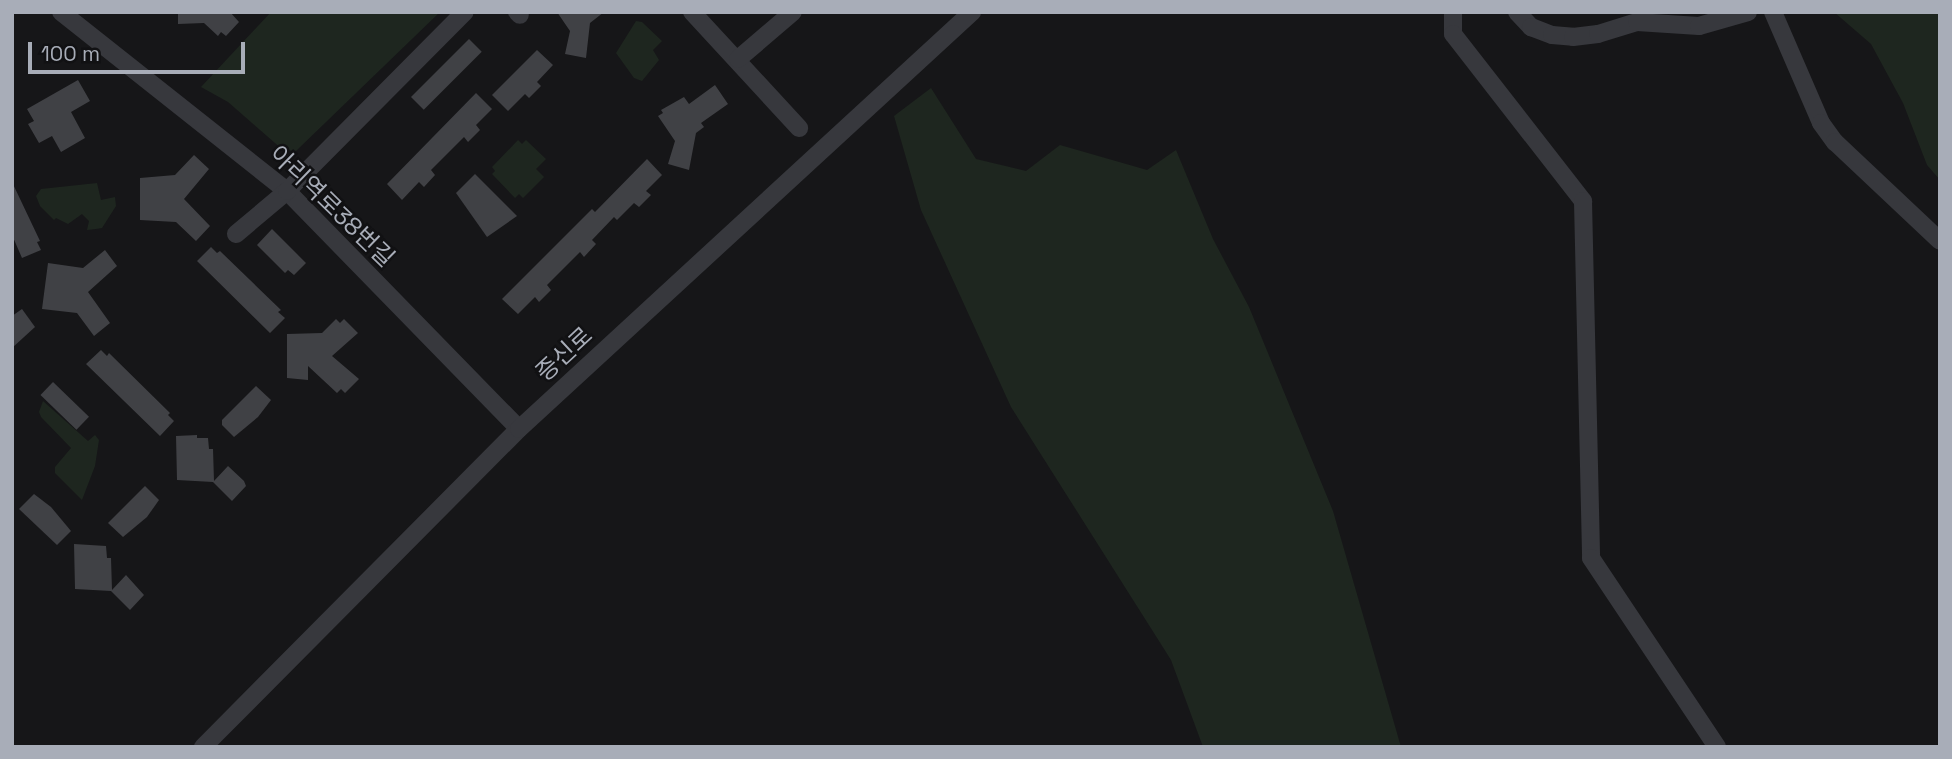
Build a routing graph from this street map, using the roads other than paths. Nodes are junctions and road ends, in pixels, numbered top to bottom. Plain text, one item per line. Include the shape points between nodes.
1 (61, 12) edge
2 (466, 12) edge
3 (692, 12) edge
4 (793, 12) edge
5 (972, 12) edge
6 (1453, 12) edge
7 (1517, 12) edge
8 (1748, 12) edge
9 (1773, 12) edge
10 (738, 59) junction
11 (799, 128) dead end
12 (287, 191) junction
13 (236, 234) dead end
14 (1940, 241) edge
15 (519, 429) junction
16 (203, 747) edge
17 (1717, 747) edge

1 - 12 street, 아리역로38번길
2 - 12 street
3 - 10 street
4 - 10 street
5 - 15 street, 증신로
6 - 17 street via 1453,34 1583,201 1591,558
7 - 8 street via 1531,27 1573,37 1637,22 1699,26
9 - 14 street via 1821,123 1835,142
10 - 11 street
12 - 13 street
12 - 15 street, 아리역로38번길
15 - 16 street, 증신로

